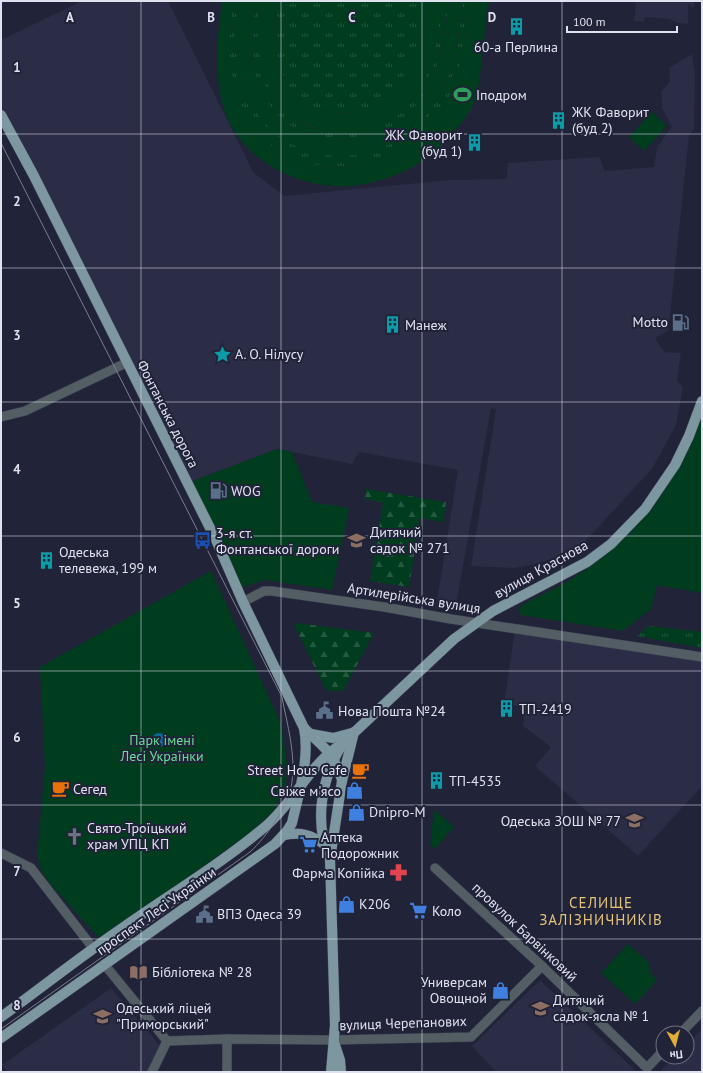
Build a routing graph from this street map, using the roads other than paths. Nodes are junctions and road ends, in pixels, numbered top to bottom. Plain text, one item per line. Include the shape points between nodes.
1 (1, 115) edge
2 (126, 363) junction
3 (702, 400) edge
4 (1, 417) edge
5 (243, 602) junction
6 (477, 622) junction
7 (702, 657) edge
8 (306, 730) junction
9 (354, 732) junction
10 (343, 742) joint
11 (332, 755) junction
12 (342, 781) junction
13 (300, 787) junction
14 (268, 825) junction
15 (284, 835) junction
16 (325, 845) junction
17 (1, 853) edge
18 (330, 859) junction
19 (435, 868) dead end
20 (93, 948) junction
21 (104, 964) junction
22 (542, 966) junction
23 (702, 1011) edge
24 (1, 1017) edge
25 (689, 1025) edge
26 (1, 1038) edge
27 (227, 1039) junction
28 (333, 1040) junction
29 (167, 1041) junction
30 (655, 1060) edge
31 (152, 1072) edge
32 (227, 1072) edge
33 (331, 1072) edge
34 (341, 1072) edge

1 - 2 main road, Фонтанська дорога via 34,176
2 - 4 street via 25,411
2 - 5 main road, Фонтанська дорога via 216,540
3 - 6 main road, вулиця Краснова via 675,465 645,509 612,544 587,562
5 - 6 street, Артилерійська вулиця via 264,591 272,591
5 - 8 main road, Фонтанська дорога
6 - 7 street, Артилерійська вулиця
6 - 9 main road, вулиця Краснова via 454,639
8 - 9 main road via 333,738
8 - 11 main road
8 - 13 main road, проспект Лесі Українки via 306,753
9 - 10 main road, вулиця Краснова
9 - 12 main road
10 - 11 main road, проспект Лесі Українки
11 - 12 main road
11 - 13 main road, проспект Лесі Українки
11 - 16 main road via 324,788 322,817
12 - 18 main road
13 - 14 main road, проспект Лесі Українки
13 - 15 main road, проспект Лесі Українки via 292,823
14 - 15 main road via 280,827
14 - 20 main road, проспект Лесі Українки
15 - 16 main road via 309,835
15 - 21 main road, проспект Лесі Українки via 264,853
16 - 18 main road
17 - 20 street via 31,868
18 - 28 main road
19 - 22 street, провулок Барвінковий
20 - 24 main road, проспект Лесі Українки
21 - 26 main road, проспект Лесі Українки
21 - 29 street
22 - 28 street, вулиця Черепанових via 471,1037
22 - 30 street, провулок Барвінковий via 647,1068
23 - 25 street
27 - 28 street, вулиця Черепанових
27 - 29 street, вулиця Черепанових
27 - 32 street
28 - 33 main road
28 - 34 main road
29 - 31 street

